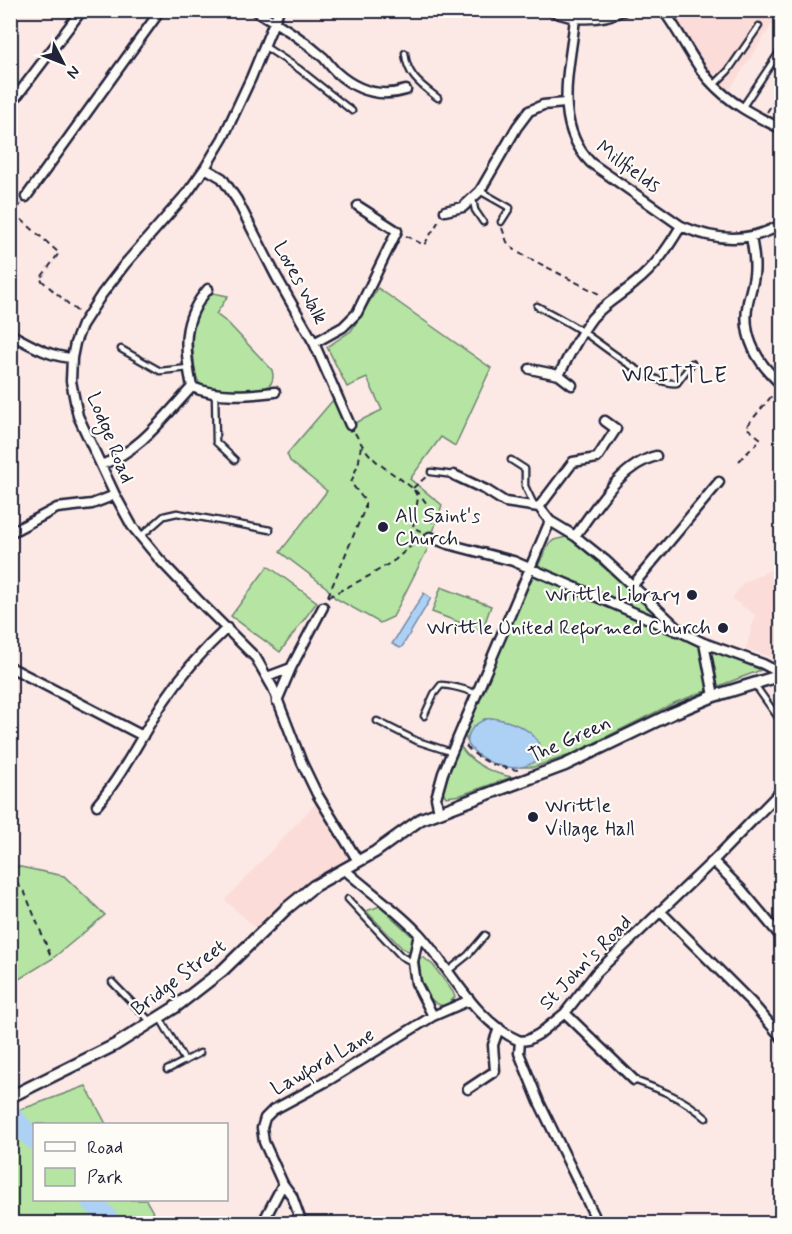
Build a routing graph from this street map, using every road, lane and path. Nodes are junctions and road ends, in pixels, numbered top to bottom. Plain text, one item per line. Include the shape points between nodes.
1 (82, 10) edge
2 (158, 10) edge
3 (254, 10) edge
4 (279, 10) edge
5 (550, 10) edge
6 (624, 10) edge
7 (663, 10) edge
8 (575, 18) junction
9 (274, 20) junction
10 (759, 26) dead end
11 (264, 46) junction
12 (782, 48) edge
13 (405, 53) dead end
14 (415, 80) junction
15 (714, 85) junction
16 (782, 89) edge
17 (406, 90) joint
18 (438, 98) dead end
19 (565, 103) junction
20 (10, 105) edge
21 (742, 108) junction
22 (352, 111) dead end
23 (762, 119) junction
24 (782, 129) edge
25 (205, 168) junction
26 (480, 190) junction
27 (26, 197) joint
28 (472, 200) junction
29 (358, 206) dead end
30 (445, 211) joint
31 (483, 222) dead end
32 (501, 222) joint
33 (782, 224) edge
34 (681, 226) junction
35 (397, 231) junction
36 (751, 237) junction
37 (208, 288) dead end
38 (612, 300) junction
39 (537, 306) dead end
40 (83, 317) dead end
41 (583, 332) junction
42 (10, 334) edge
43 (314, 344) junction
44 (121, 349) dead end
45 (72, 358) junction
46 (692, 363) dead end
47 (189, 368) junction
48 (530, 369) dead end
49 (560, 375) junction
50 (572, 385) dead end
51 (781, 385) edge
52 (192, 387) junction
53 (275, 392) dead end
54 (215, 393) junction
55 (605, 421) dead end
56 (350, 425) joint
57 (361, 444) junction
58 (656, 456) dead end
59 (235, 460) dead end
60 (511, 460) dead end
61 (739, 461) dead end
62 (101, 465) junction
63 (431, 472) joint
64 (454, 475) joint
65 (719, 482) dead end
66 (413, 488) junction
67 (115, 495) junction
68 (537, 507) junction
69 (550, 521) junction
70 (270, 530) dead end
71 (10, 533) edge
72 (575, 536) junction
73 (140, 537) junction
74 (430, 537) joint
75 (530, 569) junction
76 (633, 585) junction
77 (323, 607) dead end
78 (227, 628) junction
79 (683, 633) junction
80 (704, 643) junction
81 (10, 667) edge
82 (291, 668) junction
83 (780, 675) edge
84 (267, 677) junction
85 (754, 683) junction
86 (782, 688) edge
87 (476, 694) junction
88 (714, 696) junction
89 (277, 701) junction
90 (424, 716) dead end
91 (377, 721) dead end
92 (782, 723) edge
93 (143, 736) junction
94 (457, 740) junction
95 (451, 752) junction
96 (524, 780) junction
97 (782, 790) edge
98 (97, 805) dead end
99 (439, 812) junction
100 (713, 861) junction
101 (351, 865) junction
102 (10, 875) edge
103 (348, 899) dead end
104 (660, 910) junction
105 (419, 934) junction
106 (485, 935) dead end
107 (782, 938) edge
108 (52, 959) dead end
109 (413, 962) junction
110 (448, 971) junction
111 (112, 982) dead end
112 (10, 997) edge
113 (470, 1000) junction
114 (10, 1010) edge
115 (565, 1013) junction
116 (433, 1016) junction
117 (156, 1020) junction
118 (499, 1029) junction
119 (782, 1038) edge
120 (520, 1041) junction
121 (200, 1053) dead end
122 (185, 1061) junction
123 (167, 1070) dead end
124 (634, 1080) joint
125 (468, 1089) dead end
126 (10, 1097) edge
127 (706, 1119) dead end
128 (283, 1184) junction
129 (594, 1215) dead end
130 (262, 1224) edge
131 (302, 1224) edge

1 - 20 street
2 - 27 street
3 - 9 street
4 - 9 street, Lodge Road
5 - 8 street
6 - 8 street via 603,17
7 - 15 street
8 - 19 street, Millfields
9 - 11 street, Lodge Road
9 - 17 street via 350,83 381,94
10 - 15 lane
11 - 22 lane
11 - 25 street, Lodge Road
12 - 21 lane
13 - 14 lane
14 - 17 lane
14 - 18 lane
15 - 21 street
16 - 23 path
19 - 26 street via 529,111
19 - 34 street, Millfields via 568,124 580,152 605,175
21 - 23 street
23 - 24 street
25 - 43 street, Loves Walk via 228,185
25 - 45 street, Lodge Road via 102,294 82,325
26 - 28 street
26 - 32 lane via 510,208
27 - 40 path via 14,213 59,253 40,279
28 - 30 street via 463,207
28 - 31 lane
29 - 35 street
30 - 35 path via 424,245
32 - 38 path via 507,242 517,252
33 - 36 street, Millfields
34 - 36 street, Millfields via 710,236
34 - 38 street via 648,272
35 - 43 street via 357,313 343,327
36 - 51 street via 754,274 747,304 749,337 759,362
37 - 47 street via 196,302 188,322
38 - 41 street
39 - 41 lane
41 - 46 lane via 664,382 677,383
41 - 49 street
42 - 45 street via 43,352
43 - 56 street, Loves Walk
44 - 47 lane via 160,371
45 - 62 street, Lodge Road via 72,389 78,416
47 - 52 street
48 - 49 street
49 - 50 street
51 - 61 path via 746,428 761,439
52 - 54 street
52 - 62 street via 134,448
53 - 54 street
54 - 59 lane via 216,442
55 - 68 street via 616,429 597,458 573,462
56 - 57 path
57 - 66 path via 386,470
57 - 66 path via 351,483 365,501 365,508 328,597 395,560 426,535 413,527 418,498
58 - 72 street via 623,474
60 - 68 lane via 525,469 525,486
62 - 67 street, Lodge Road
63 - 64 lane
63 - 66 path
64 - 68 street via 505,502
65 - 76 street
66 - 74 path via 432,519
67 - 71 street via 93,504 57,508
67 - 73 street, Lodge Road
68 - 69 street
69 - 72 street
69 - 75 street
70 - 73 lane via 177,513 164,516
72 - 76 street
73 - 78 street, Lodge Road
74 - 75 street
75 - 79 street
75 - 87 street
76 - 79 street
77 - 82 street
78 - 84 street, Lodge Road via 256,658
78 - 93 street via 176,684
79 - 80 street
80 - 83 street via 763,664
80 - 88 street
81 - 93 street
82 - 84 street
82 - 89 street
83 - 85 street, The Green
83 - 86 lane
84 - 89 street, Lodge Road
85 - 88 street, The Green
85 - 92 lane
87 - 90 lane via 441,685
87 - 94 street
88 - 96 street, The Green
89 - 101 street, Lodge Road
91 - 95 lane
93 - 98 street
94 - 95 street
94 - 96 path via 491,764 519,770
95 - 99 street via 438,788
96 - 99 street, The Green
97 - 100 street, St John's Road
99 - 101 street, The Green via 421,819
100 - 104 street, St John's Road
100 - 107 street
101 - 105 street, Lodge Road
101 - 117 street, Bridge Street via 300,898 223,970
102 - 108 path via 25,893
103 - 109 lane via 401,956
104 - 115 street, St John's Road via 596,973
104 - 119 street
105 - 109 street
105 - 110 street, Lodge Road
106 - 110 lane
109 - 116 street via 416,983
110 - 113 street, Lodge Road
111 - 117 lane
112 - 114 path via 17,1008
113 - 116 street, Lawford Lane
113 - 118 street, Lodge Road
115 - 120 street, St John's Road via 539,1034
115 - 124 street
116 - 128 street, Lawford Lane via 265,1118 264,1142
117 - 122 lane
117 - 126 street, Bridge Street
118 - 120 street, Lodge Road
118 - 125 street via 492,1045 495,1071
120 - 129 street via 519,1053 527,1073
121 - 122 lane
122 - 123 lane
124 - 127 lane via 674,1095
128 - 130 street
128 - 131 street, Lawford Lane

